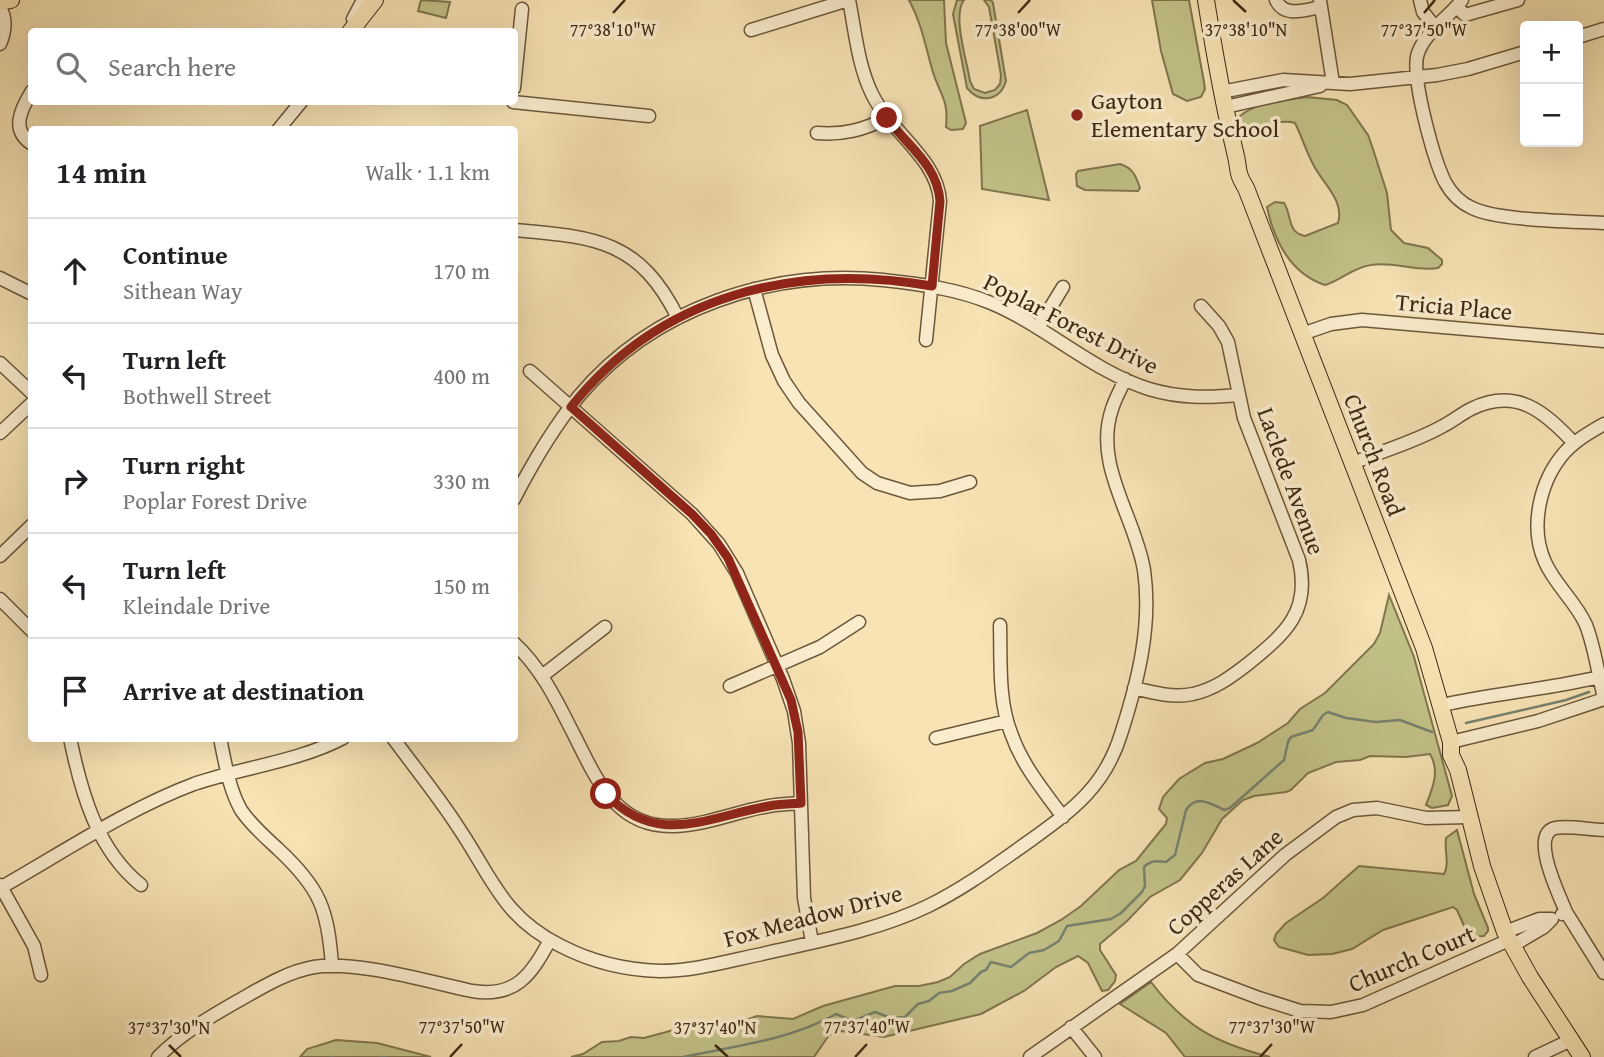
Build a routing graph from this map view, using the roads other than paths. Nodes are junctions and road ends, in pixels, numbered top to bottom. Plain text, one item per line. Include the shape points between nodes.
1 (11, 0) edge
2 (363, 0) edge
3 (375, 0) edge
4 (849, 0) edge
5 (1206, 0) edge
6 (1276, 0) edge
7 (1420, 0) edge
8 (1513, 1) edge
9 (0, 2) edge
10 (1320, 3) edge
11 (1460, 3) edge
12 (0, 8) edge
13 (522, 9) dead end
14 (1436, 27) junction
15 (350, 28) edge
16 (351, 28) edge
17 (1604, 29) edge
18 (751, 30) dead end
19 (1583, 35) edge
20 (0, 44) edge
21 (518, 48) edge
22 (1520, 53) edge
23 (1417, 77) junction
24 (1333, 83) junction
25 (1223, 99) junction
26 (28, 100) edge
27 (518, 103) edge
28 (299, 105) edge
29 (649, 116) dead end
30 (887, 118) junction
31 (281, 126) edge
32 (817, 133) dead end
33 (28, 141) edge
34 (1604, 223) edge
35 (518, 230) edge
36 (0, 278) edge
37 (932, 286) junction
38 (1063, 287) dead end
39 (754, 289) junction
40 (28, 292) edge
41 (1201, 306) dead end
42 (678, 318) junction
43 (1038, 328) junction
44 (1302, 334) junction
45 (926, 341) dead end
46 (1604, 341) edge
47 (0, 363) edge
48 (530, 371) dead end
49 (1125, 379) junction
50 (28, 389) edge
51 (1238, 395) junction
52 (28, 407) edge
53 (571, 407) junction
54 (1604, 424) edge
55 (0, 433) edge
56 (1574, 443) junction
57 (1353, 463) junction
58 (970, 482) dead end
59 (518, 492) edge
60 (28, 529) edge
61 (0, 556) edge
62 (0, 599) edge
63 (859, 622) dead end
64 (1000, 625) dead end
65 (28, 627) edge
66 (605, 627) dead end
67 (518, 648) edge
68 (777, 666) junction
69 (542, 676) junction
70 (1602, 676) edge
71 (730, 686) dead end
72 (1134, 688) junction
73 (1604, 699) edge
74 (1442, 705) junction
75 (1007, 721) junction
76 (936, 738) dead end
77 (71, 742) edge
78 (221, 742) edge
79 (333, 742) edge
80 (396, 742) edge
81 (1451, 742) junction
82 (228, 774) junction
83 (801, 803) junction
84 (1063, 817) junction
85 (1469, 817) junction
86 (1604, 830) edge
87 (100, 831) junction
88 (142, 886) dead end
89 (0, 887) edge
90 (1566, 912) junction
91 (1509, 939) junction
92 (550, 940) junction
93 (811, 942) junction
94 (1177, 954) junction
95 (332, 966) junction
96 (1604, 973) edge
97 (41, 975) dead end
98 (1071, 1027) junction
99 (1571, 1040) junction
100 (158, 1057) edge
101 (1030, 1057) edge
102 (1095, 1057) edge
103 (1535, 1057) edge
104 (1582, 1057) edge

1 - 9 main road
2 - 15 street
3 - 16 main road
4 - 18 street
4 - 30 street via 866,78
5 - 25 main road, Church Road
6 - 10 street via 1288,12
7 - 14 street via 1423,12
8 - 11 street via 1465,15
10 - 24 street
11 - 14 street
12 - 20 street via 5,25
13 - 21 street
14 - 23 street via 1418,53
17 - 19 street
22 - 23 street via 1468,69
23 - 24 street
23 - 34 street via 1441,171 1461,202 1491,214
24 - 25 street
25 - 44 main road, Church Road via 1236,156 1245,169 1246,188
26 - 33 street via 18,121 20,134
27 - 29 street
28 - 31 street
30 - 32 street via 847,133
30 - 37 street via 930,168 938,187
35 - 42 street via 589,238 627,254 659,285
36 - 40 street
37 - 39 street, Poplar Forest Drive via 843,278
37 - 43 street, Poplar Forest Drive via 981,299
37 - 45 street
38 - 43 street
39 - 42 street, Poplar Forest Drive
39 - 58 street via 784,381 862,473 890,489 910,493
41 - 51 street, Laclede Avenue via 1228,342
42 - 53 street, Poplar Forest Drive via 629,350
43 - 49 street, Poplar Forest Drive
44 - 46 street, Tricia Place via 1362,320
44 - 57 main road, Church Road
47 - 50 street
48 - 53 street
49 - 51 street, Poplar Forest Drive via 1182,396
49 - 72 street, Fox Meadow Drive via 1112,408 1107,442 1110,467 1137,540 1144,575 1146,624
51 - 72 street, Laclede Avenue via 1299,560 1303,579 1300,604 1283,635 1216,687 1182,695
52 - 55 street
53 - 59 street, Poplar Forest Drive
53 - 68 street via 711,534 737,573
54 - 56 street
56 - 57 street via 1541,411 1521,403 1491,402
56 - 70 street via 1552,470 1543,492 1539,541 1546,565 1586,626
57 - 74 main road, Church Road
60 - 61 street
62 - 65 street
63 - 68 street via 820,647
64 - 75 street
66 - 69 street
67 - 69 street
68 - 71 street
68 - 83 street via 798,732
69 - 83 street via 601,788 640,820 677,826
70 - 73 street
70 - 74 street
72 - 84 street, Fox Meadow Drive via 1110,762 1090,793
73 - 81 street
74 - 81 main road, Church Road
75 - 76 street
75 - 84 street via 1024,761
77 - 87 street via 84,796
78 - 82 street
79 - 82 street
80 - 92 street, Fox Meadow Drive via 456,823 508,908
81 - 85 main road, Church Road via 1460,747 1463,758 1458,770
82 - 87 street via 168,795
82 - 95 street via 235,799 248,820 299,869 318,896 328,924
83 - 93 street via 804,898
84 - 93 street, Fox Meadow Drive via 986,872 928,906 865,930
85 - 91 main road, Church Road via 1487,886
85 - 94 street, Copperas Lane via 1426,818 1377,808 1336,817 1285,855
86 - 90 street via 1556,828 1544,839
87 - 88 street via 121,866
87 - 89 street
89 - 97 street via 34,946
90 - 91 street, Church Court via 1539,919
90 - 96 street
91 - 94 street, Church Court via 1363,1005 1331,1012 1300,1011 1259,998 1198,975
91 - 99 main road, Church Road
92 - 93 street, Fox Meadow Drive via 607,964 661,971
92 - 95 street via 527,976 492,993
94 - 98 street, Copperas Lane
95 - 100 street via 280,978 192,1028
98 - 101 street, Copperas Lane
98 - 102 street
99 - 103 street
99 - 104 main road, Church Road

